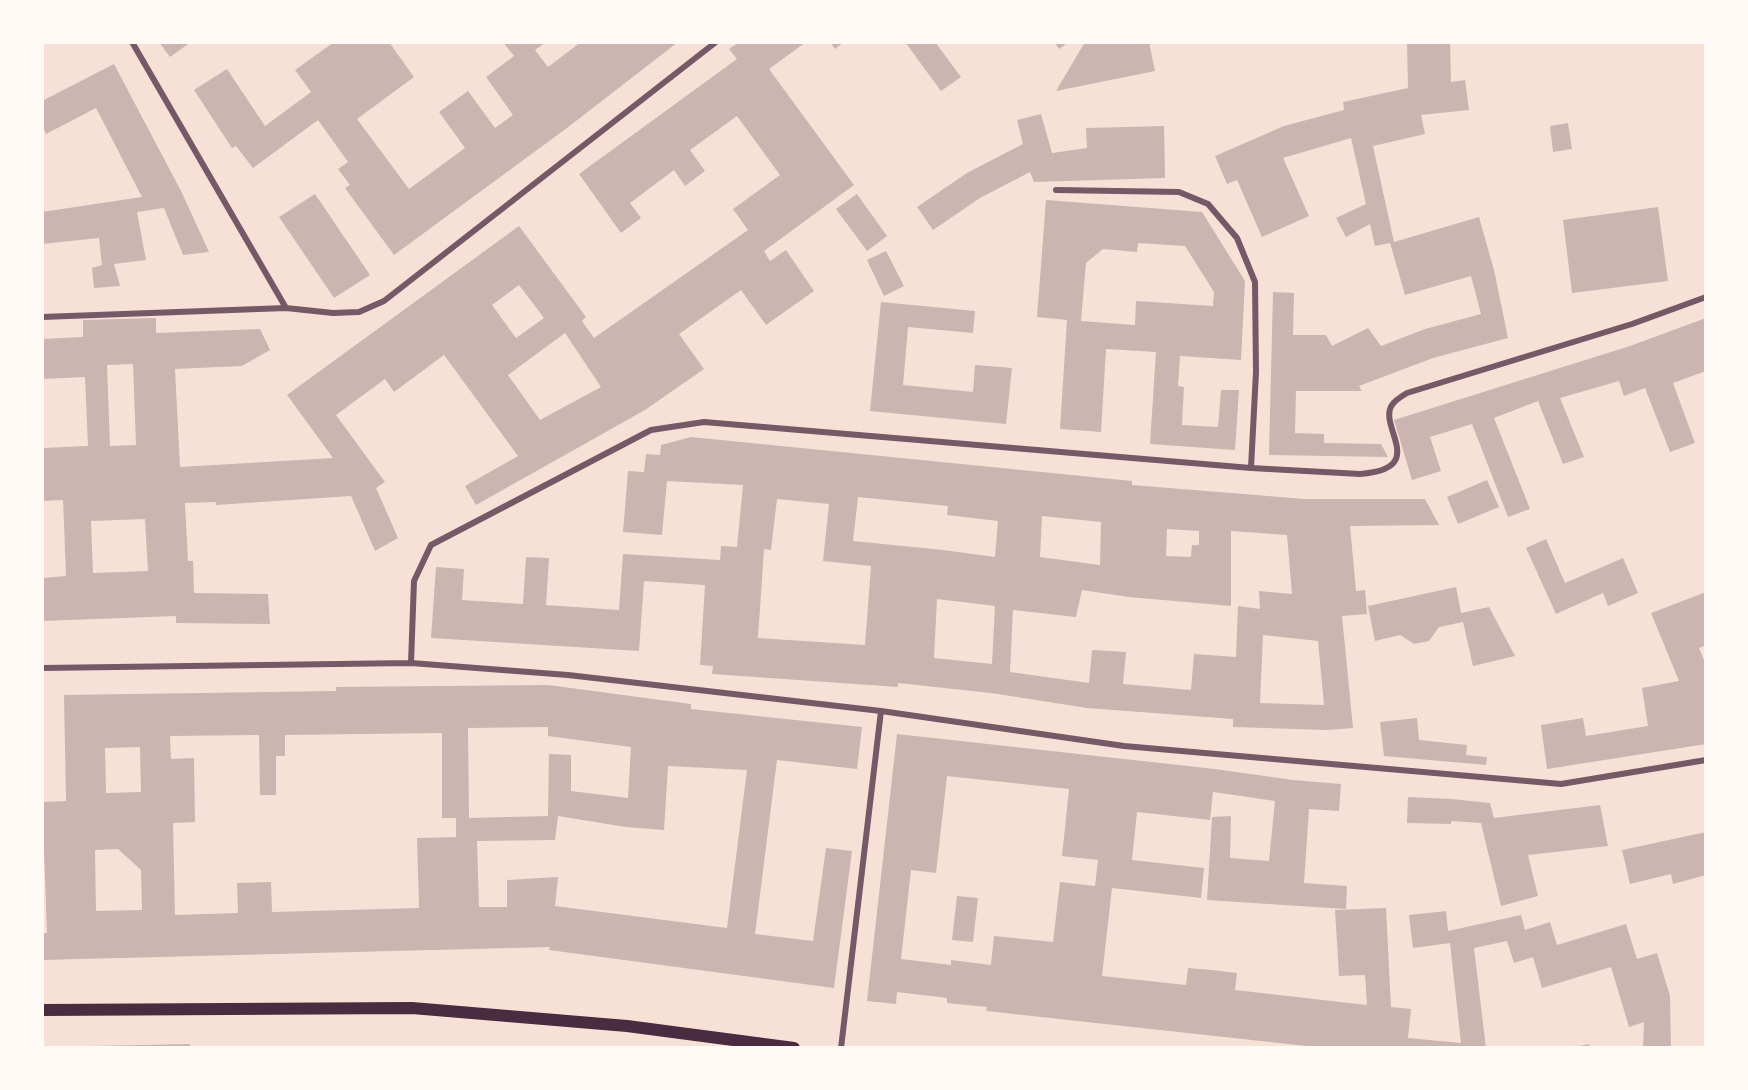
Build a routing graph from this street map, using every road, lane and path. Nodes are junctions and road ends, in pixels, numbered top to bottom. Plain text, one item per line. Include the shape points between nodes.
1 (132, 42) edge
2 (716, 42) edge
3 (1056, 190) dead end
4 (1706, 297) edge
5 (286, 308) junction
6 (42, 317) edge
7 (1251, 468) junction
8 (411, 663) junction
9 (42, 668) edge
10 (881, 711) junction
11 (1706, 760) edge
12 (42, 1010) edge
13 (794, 1048) edge
14 (841, 1048) edge

1 - 5 street
2 - 5 street via 384,301 359,312
3 - 7 street via 1179,192 1208,204 1237,238 1256,282
4 - 7 street via 1632,324 1407,393 1391,405 1397,455 1393,463 1380,471 1360,474
5 - 6 street
7 - 8 street via 704,422 651,430 431,545 414,581
8 - 9 street
8 - 10 street via 568,675
10 - 11 street via 1124,746 1561,784
10 - 14 street
12 - 13 main road via 412,1008 627,1026

